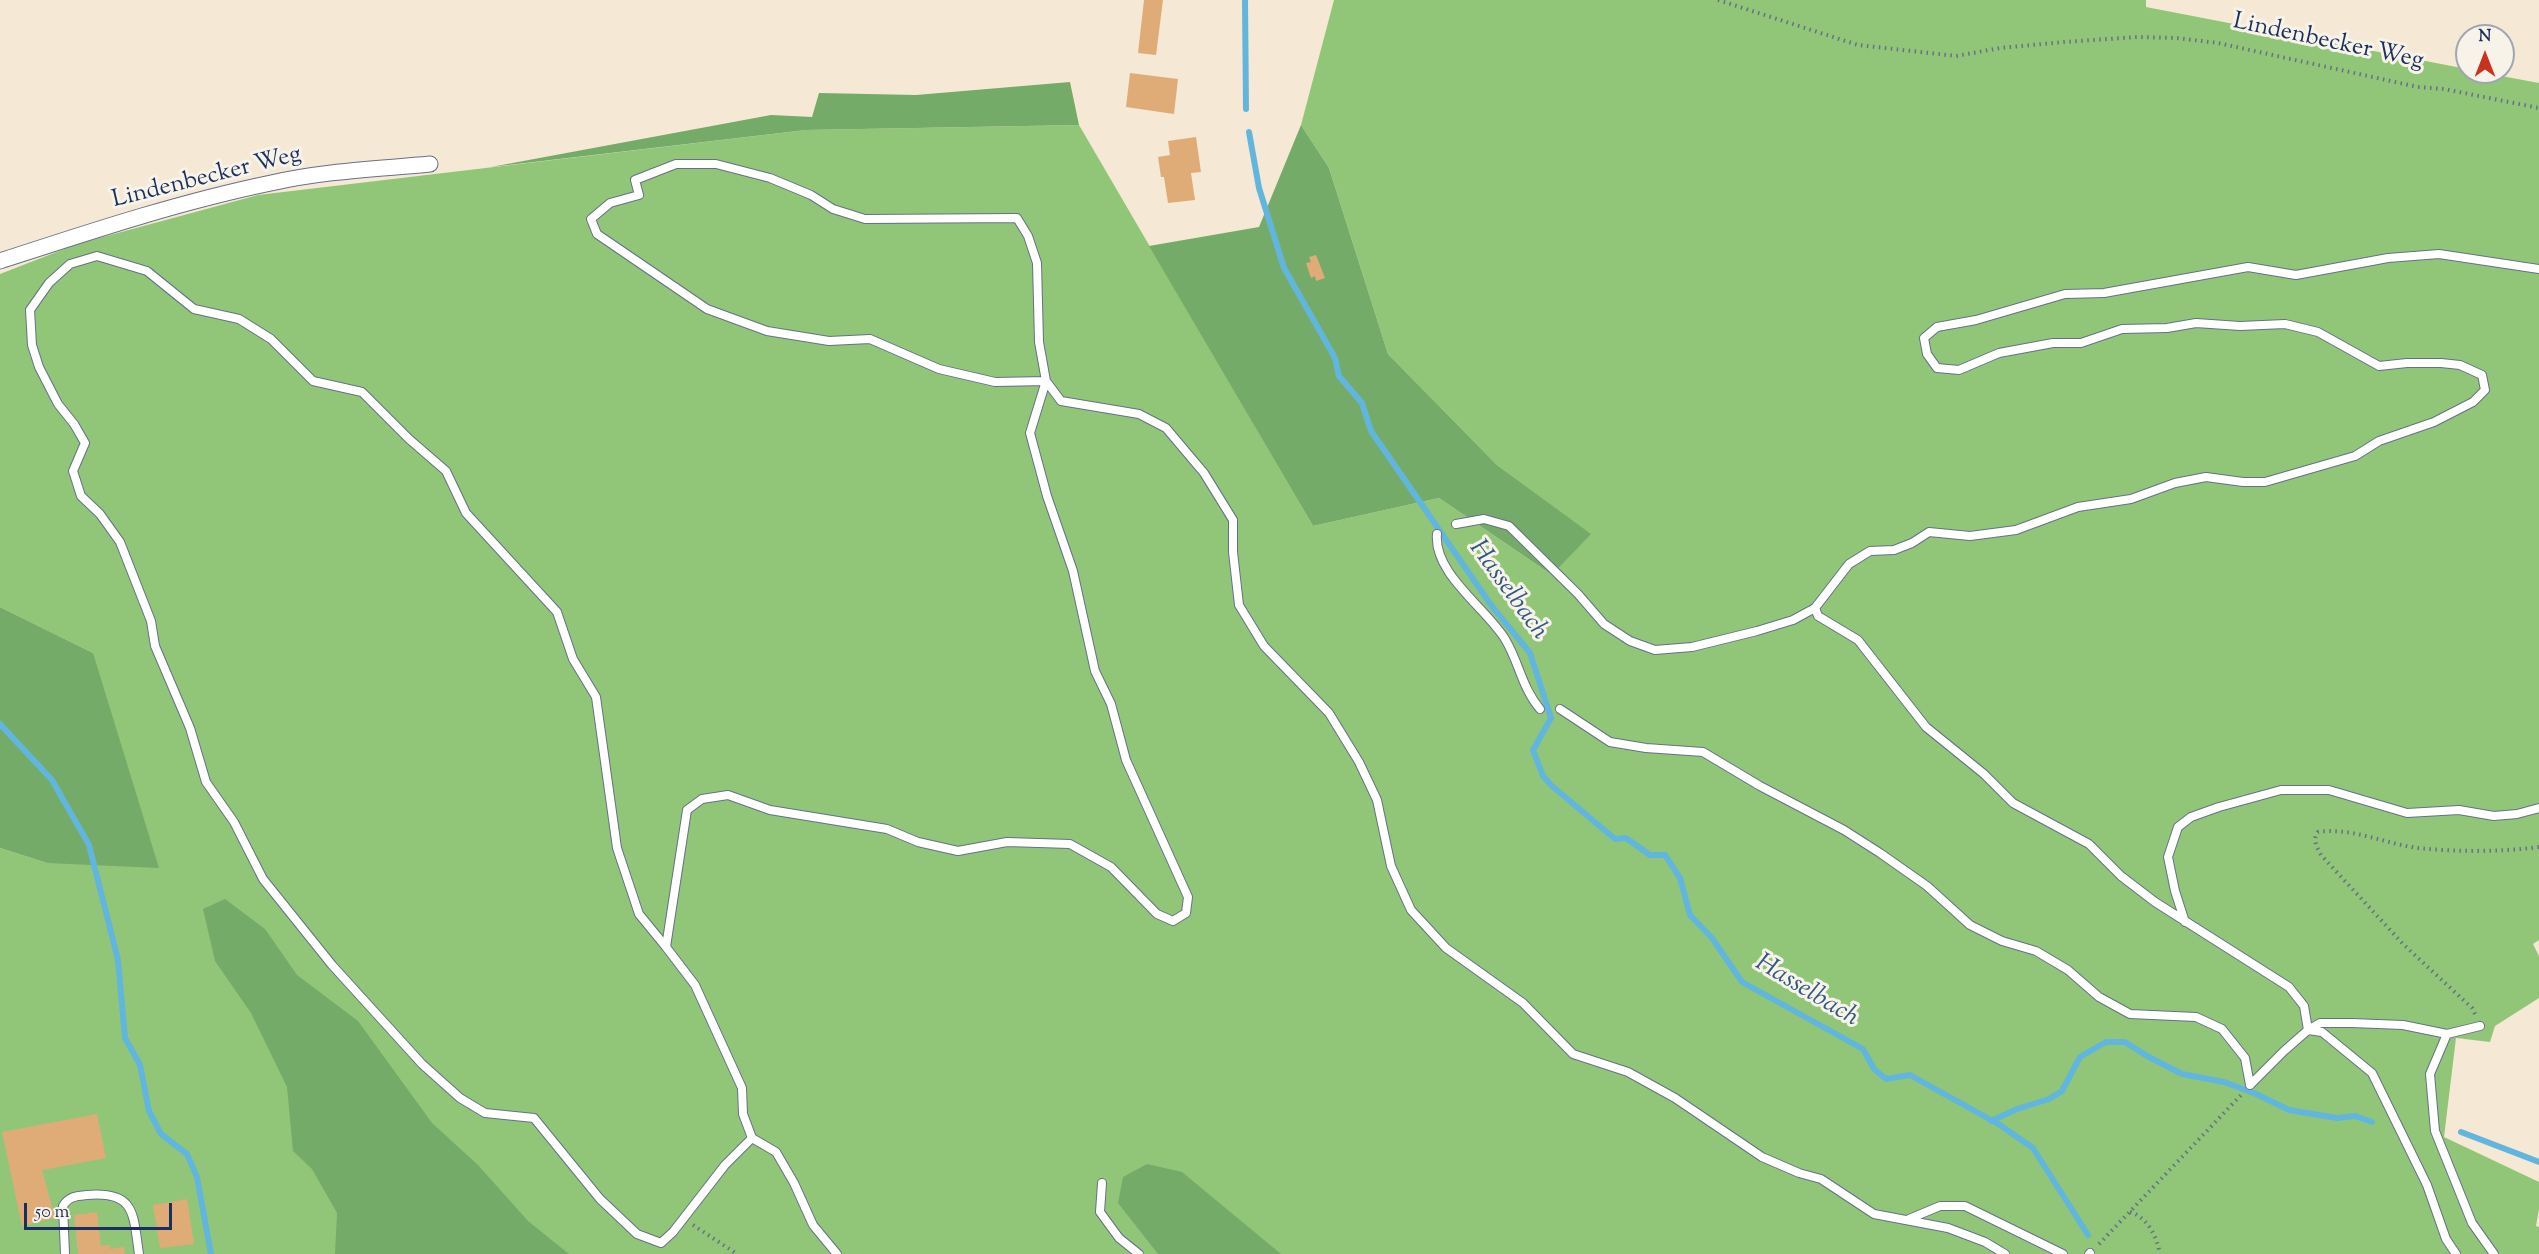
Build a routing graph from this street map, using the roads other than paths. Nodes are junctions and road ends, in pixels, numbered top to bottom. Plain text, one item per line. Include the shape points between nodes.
1 (430, 164) dead end
2 (0, 261) edge
3 (2539, 269) edge
4 (1046, 381) junction
5 (1456, 524) dead end
6 (1437, 534) dead end
7 (1815, 608) junction
8 (1540, 709) dead end
9 (1560, 709) dead end
10 (2539, 808) edge
11 (2185, 922) junction
12 (666, 947) junction
13 (2480, 1026) road end
14 (2308, 1030) junction
15 (2447, 1034) junction
16 (752, 1138) junction
17 (1102, 1183) dead end
18 (1908, 1219) junction
19 (65, 1254) edge
20 (139, 1254) edge
21 (837, 1254) edge
22 (1139, 1254) edge
23 (2005, 1254) edge
24 (2063, 1254) edge
25 (2456, 1254) edge
26 (2494, 1254) edge

1 - 2 street, Lindenbecker Weg via 272,182 109,226
3 - 7 lane via 2439,254 2388,258 2296,275 2248,267 2104,293 2065,294 1976,320 1936,327 1924,338 1927,354 1937,368 1959,370 1999,353 2052,343 2081,343 2122,330 2196,322 2240,326 2285,324 2319,332 2379,366 2460,364 2482,375 2485,390 2473,402 2434,422 2379,441 2355,456 2265,482 2206,477 2175,483 2131,500 2078,507 2016,530 1970,536 1929,532 1894,550 1870,551 1849,564
4 - 4 lane via 1039,342 1037,263 1017,218 866,219 833,209 770,178 716,164 676,164 635,180 639,195 610,203 591,219 597,234 707,309 767,331 829,341 870,339 939,369 995,382
4 - 12 lane via 1030,433 1073,571 1095,671 1111,704 1126,760 1188,897 1186,912 1173,921 1157,915 1111,867 1070,844 1007,842 958,851 918,842 887,829 770,810 728,795 702,799 687,810
4 - 18 lane via 1061,401 1138,414 1166,428 1204,473 1233,520 1239,605 1264,646 1329,713 1359,762 1377,800 1391,866 1411,910 1446,948 1523,1004 1573,1054 1628,1072 1675,1098 1762,1157 1821,1179 1874,1214
5 - 7 lane via 1484,519 1509,526 1604,624 1630,641 1655,650 1692,647 1757,631 1793,620
6 - 8 lane via 1440,561 1505,639 1529,697
7 - 11 lane via 1818,616 1858,640 1926,727 2013,803 2089,844 2121,876
9 - 14 lane via 1610,742 1703,752 1880,853 1927,886 1970,925 2002,941 2036,951 2068,970 2098,997 2130,1014 2196,1017 2222,1029 2246,1058 2250,1085
10 - 11 lane via 2494,816 2459,810 2407,813 2330,790 2281,790 2219,807 2178,826 2168,857
11 - 14 lane via 2289,987 2304,1006
12 - 16 lane via 695,985 742,1088 744,1114
12 - 16 lane via 639,914 617,848 596,697 573,659 557,612 466,513 446,471 362,392 313,381 271,339 239,319 194,309 147,271 97,256 70,264 30,310 32,345 58,404 85,443 73,471 81,496 120,542 150,621 155,646 190,728 206,782 234,822 263,879 332,965 422,1064 460,1098 485,1113 534,1118 600,1198 637,1234 661,1243
13 - 15 lane
14 - 15 lane via 2320,1023 2383,1024
14 - 25 lane via 2322,1032 2372,1072
15 - 26 lane via 2430,1074 2435,1131 2472,1223
16 - 21 lane via 776,1152 813,1225
17 - 22 lane via 1100,1212 1119,1238
18 - 23 lane via 1947,1228
18 - 24 lane via 1940,1206 1965,1206
19 - 20 lane via 63,1206 73,1197 106,1194 126,1204

